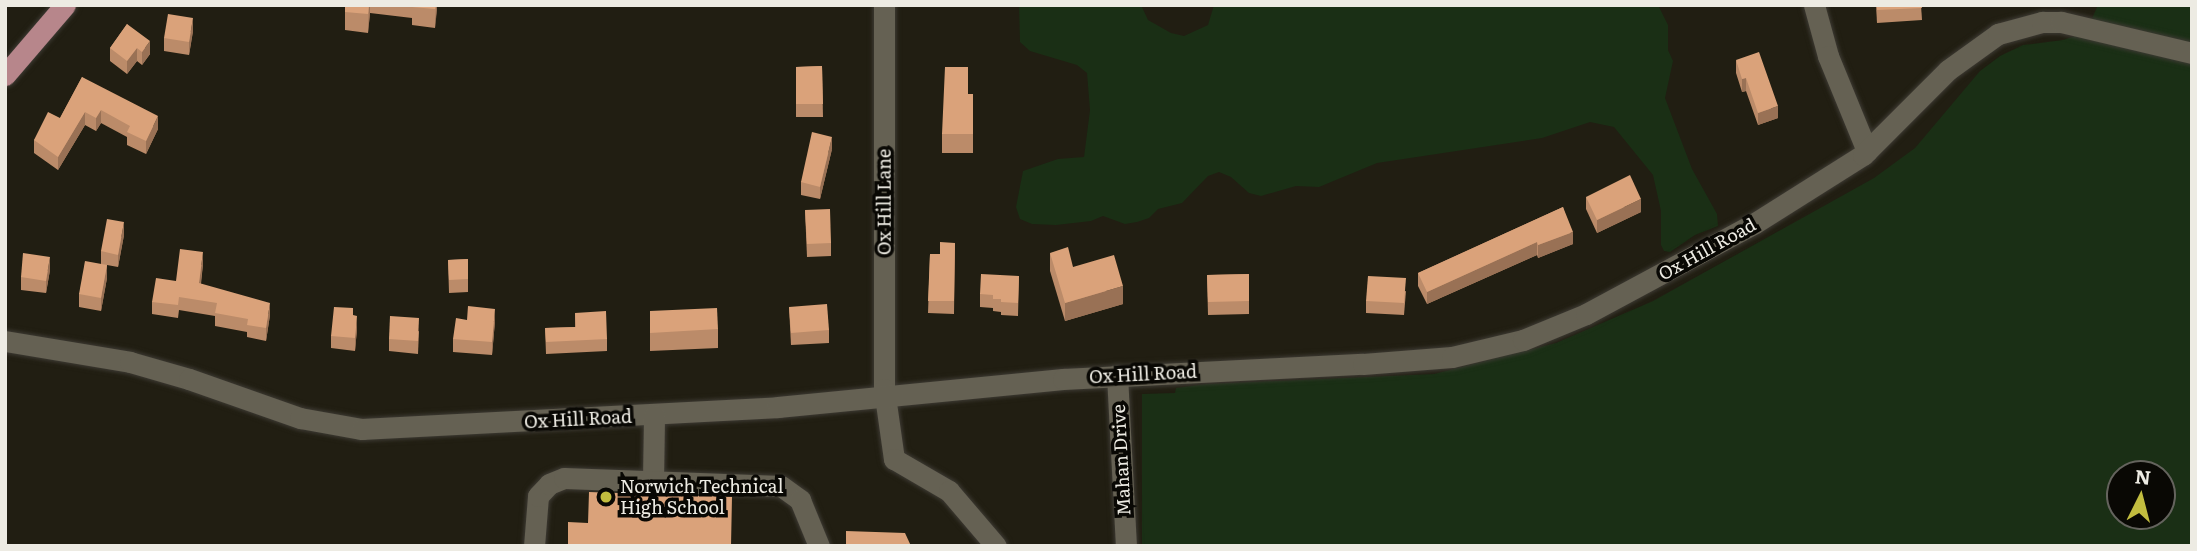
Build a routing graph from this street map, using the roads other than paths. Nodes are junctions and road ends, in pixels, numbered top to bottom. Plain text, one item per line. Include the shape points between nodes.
1 (65, 5) edge
2 (884, 5) edge
3 (1814, 5) edge
4 (2192, 53) edge
5 (5, 75) edge
6 (1867, 151) junction
7 (5, 341) edge
8 (1117, 375) junction
9 (885, 398) junction
10 (654, 415) junction
11 (653, 481) junction
12 (534, 546) edge
13 (819, 546) edge
14 (996, 546) edge
15 (1126, 546) edge

1 - 5 main road
2 - 9 street, Ox Hill Lane
3 - 6 street via 1828,57
4 - 6 street, Ox Hill Road via 2061,22 2010,30 1981,44 1948,70
6 - 8 street, Ox Hill Road via 1728,240 1597,309 1504,346 1423,360
7 - 10 street, Ox Hill Road via 141,365 288,414 349,428
8 - 9 street, Ox Hill Road
8 - 15 street, Mahan Drive
9 - 10 street, Ox Hill Road
9 - 14 street, Ox Hill Lane via 894,458 949,491
10 - 11 street
11 - 12 street via 553,481 536,502
11 - 13 street via 781,486 800,500

